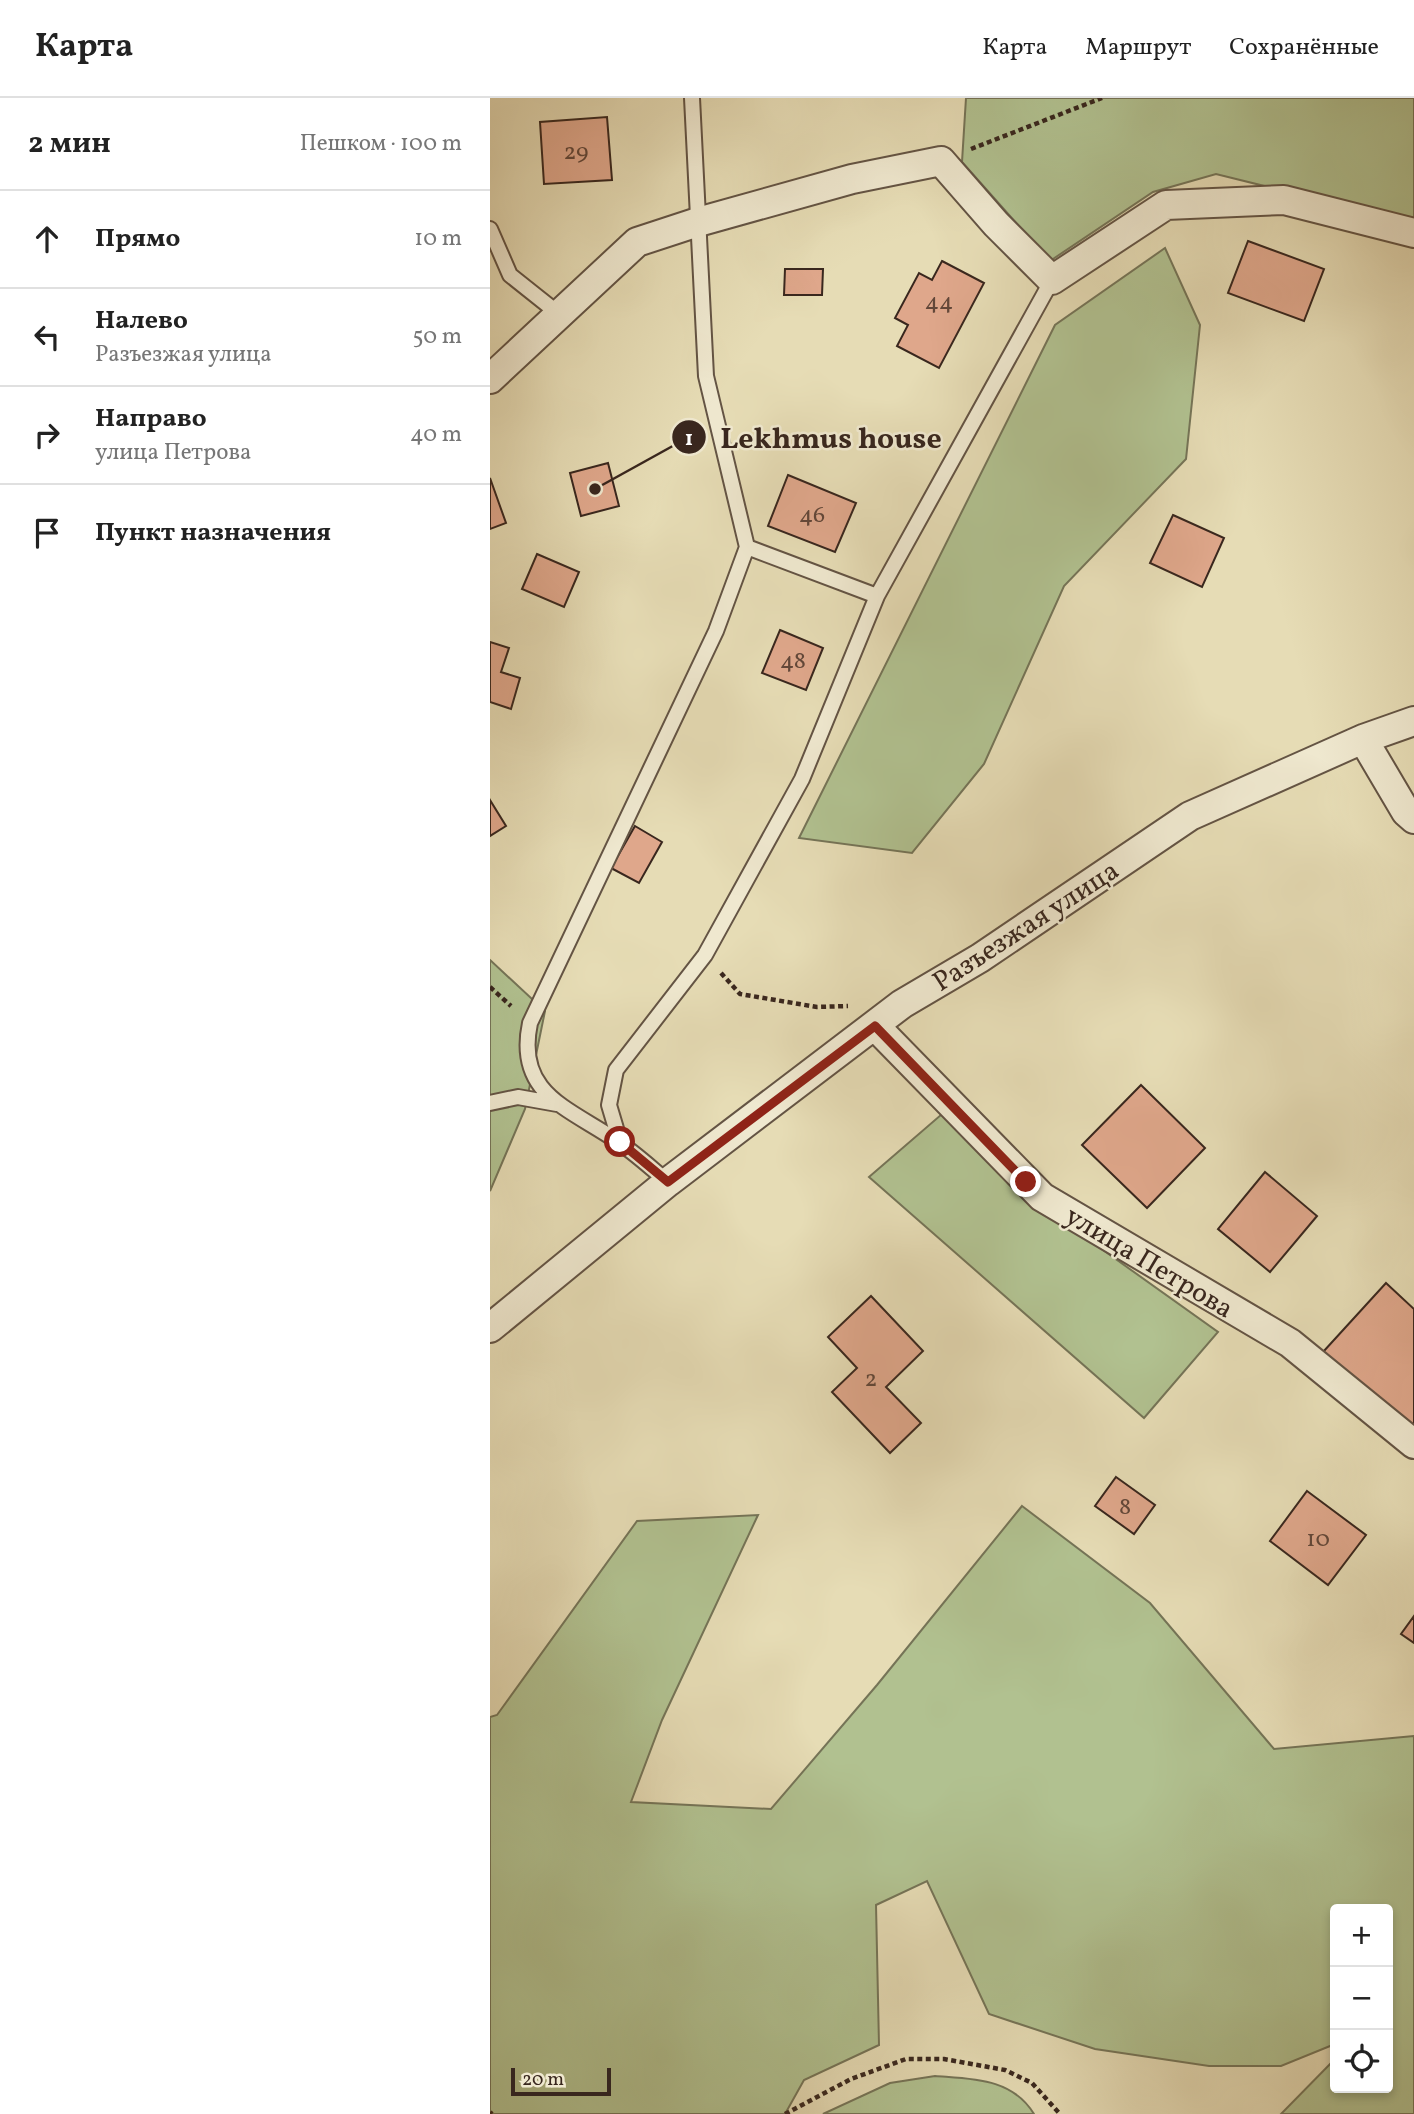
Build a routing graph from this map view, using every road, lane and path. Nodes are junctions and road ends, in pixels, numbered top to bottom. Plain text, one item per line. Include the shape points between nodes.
1 (692, 98) edge
2 (1102, 98) edge
3 (941, 161) junction
4 (698, 222) junction
5 (490, 229) edge
6 (1414, 233) edge
7 (1052, 280) junction
8 (559, 314) junction
9 (490, 379) edge
10 (747, 547) junction
11 (877, 596) junction
12 (1414, 721) edge
13 (1363, 739) junction
14 (1414, 819) edge
15 (705, 955) junction
16 (853, 1006) dead end
17 (875, 1026) junction
18 (490, 1103) edge
19 (557, 1104) junction
20 (620, 1142) junction
21 (668, 1182) junction
22 (490, 1328) edge
23 (1414, 1444) edge
24 (786, 2114) edge
25 (1060, 2114) edge

1 - 4 lane
2 - 3 path
3 - 4 street via 852,179
3 - 7 street
4 - 8 street via 637,242
4 - 10 lane via 706,376
5 - 8 lane via 510,275
6 - 7 street via 1284,200 1166,205
7 - 11 lane
8 - 9 street
10 - 11 lane
10 - 19 lane via 716,631 530,1023 528,1062 539,1086
11 - 15 lane via 802,779
12 - 13 street, Разъезжая улица
13 - 14 street
13 - 17 street, Разъезжая улица via 1190,816
15 - 16 path via 740,994 817,1007
15 - 20 lane via 616,1070 609,1105
17 - 21 street, Разъезжая улица
17 - 23 street, улица Петрова via 1042,1197 1290,1343
18 - 19 lane via 518,1097
19 - 20 lane
20 - 21 lane
21 - 22 street, Разъезжая улица
24 - 25 path via 851,2079 906,2059 944,2059 1005,2070 1032,2083

